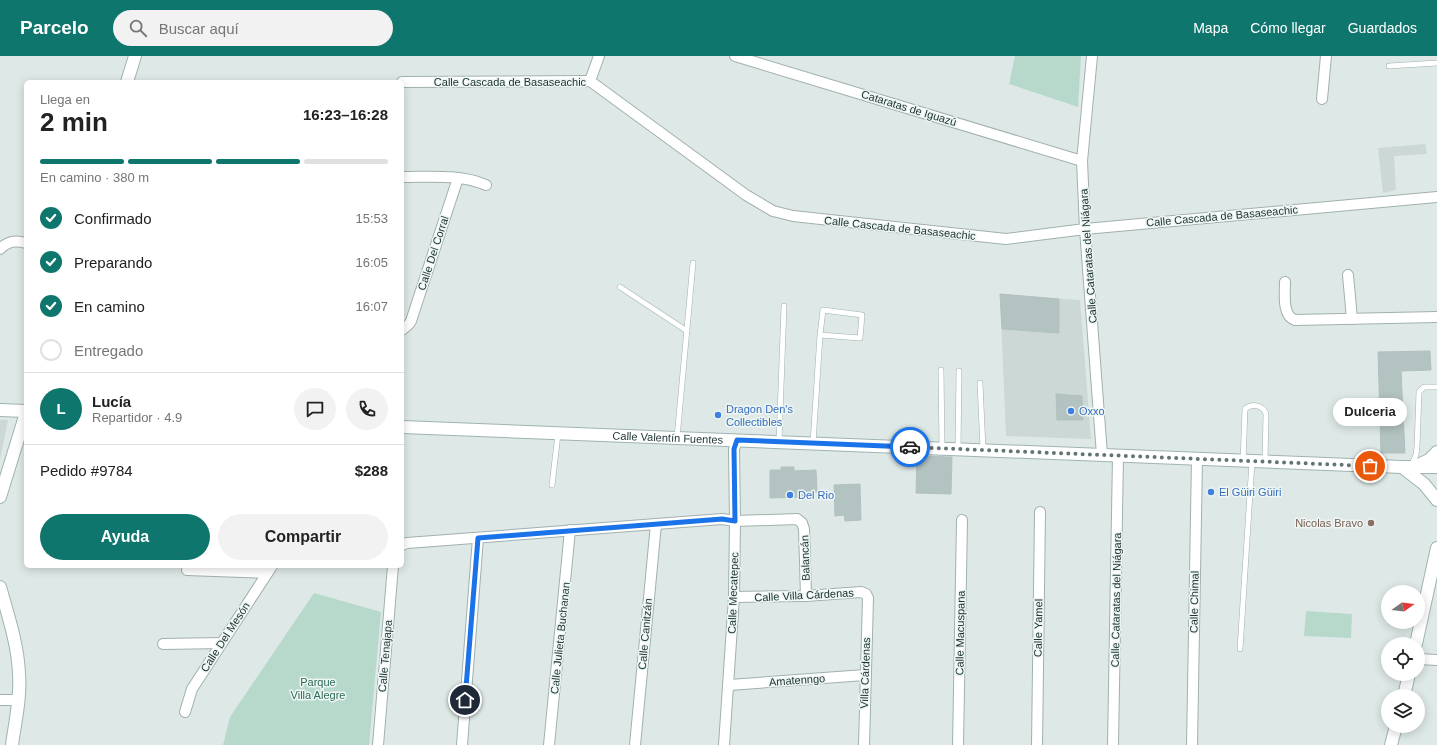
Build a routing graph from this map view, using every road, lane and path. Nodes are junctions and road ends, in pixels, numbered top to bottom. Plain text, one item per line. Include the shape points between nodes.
1 (135, 56) edge
2 (599, 56) edge
3 (735, 56) edge
4 (1092, 56) edge
5 (1326, 56) edge
6 (1437, 63) edge
7 (1389, 66) dead end
8 (128, 80) edge
9 (590, 81) junction
10 (404, 82) edge
11 (1322, 98) dead end
12 (1082, 161) junction
13 (404, 177) edge
14 (458, 178) junction
15 (486, 185) dead end
16 (1437, 197) edge
17 (1085, 229) junction
18 (24, 242) edge
19 (0, 249) edge
20 (693, 263) dead end
21 (1348, 275) dead end
22 (1285, 282) dead end
23 (620, 287) dead end
24 (784, 306) dead end
25 (1437, 317) edge
26 (1352, 319) junction
27 (404, 329) edge
28 (687, 331) junction
29 (820, 335) junction
30 (941, 370) dead end
31 (960, 371) dead end
32 (980, 383) dead end
33 (1437, 387) edge
34 (0, 410) edge
35 (24, 412) edge
36 (24, 419) edge
37 (404, 426) edge
38 (558, 433) junction
39 (678, 438) junction
40 (737, 440) junction
41 (779, 442) junction
42 (813, 443) junction
43 (942, 449) junction
44 (958, 449) junction
45 (983, 450) junction
46 (1437, 452) edge
47 (1102, 455) junction
48 (1118, 456) junction
49 (1197, 459) junction
50 (1247, 461) junction
51 (1265, 462) junction
52 (1408, 467) junction
53 (1437, 467) edge
54 (552, 485) dead end
55 (0, 497) edge
56 (1437, 500) edge
57 (1040, 512) dead end
58 (962, 520) dead end
59 (735, 521) junction
60 (656, 524) junction
61 (570, 530) junction
62 (478, 538) junction
63 (404, 544) edge
64 (1437, 548) edge
65 (393, 568) edge
66 (187, 570) dead end
67 (270, 570) edge
68 (0, 587) edge
69 (806, 596) junction
70 (734, 597) junction
71 (868, 600) joint
72 (1418, 637) edge
73 (222, 643) junction
74 (163, 644) dead end
75 (1240, 649) dead end
76 (1425, 659) edge
77 (1437, 660) edge
78 (865, 675) junction
79 (729, 685) junction
80 (0, 700) edge
81 (19, 700) junction
82 (185, 712) dead end
83 (1394, 733) edge
84 (12, 745) edge
85 (378, 745) edge
86 (462, 745) edge
87 (549, 745) edge
88 (635, 745) edge
89 (724, 745) edge
90 (864, 745) edge
91 (958, 745) edge
92 (1037, 745) edge
93 (1114, 745) edge
94 (1192, 745) edge
95 (1391, 745) edge

1 - 8 street
2 - 9 street
3 - 12 street, Cataratas de Iguazú
4 - 12 street, Calle Cataratas del Niágara
5 - 11 street
6 - 7 lane
9 - 10 street, Calle Cascada de Basaseachic
9 - 17 street, Calle Cascada de Basaseachic via 746,195 773,210 792,216 1006,239
12 - 17 street, Calle Cataratas del Niágara
13 - 14 street
14 - 15 street
14 - 27 street, Calle Del Corral via 411,321
16 - 17 street, Calle Cascada de Basaseachic
17 - 47 street, Calle Cataratas del Niágara
18 - 19 street via 12,242
20 - 28 lane
21 - 26 street
22 - 26 street via 1286,311 1292,320
23 - 28 lane
24 - 41 lane
25 - 26 street
28 - 39 lane
29 - 29 lane via 823,310 862,314 860,338
29 - 42 lane
30 - 43 lane
31 - 44 lane
32 - 45 lane
33 - 52 lane via 1424,387 1419,392 1416,455
34 - 35 street
36 - 55 street
37 - 38 street, Calle Valentín Fuentes
38 - 39 street, Calle Valentín Fuentes
38 - 54 lane
39 - 40 street, Calle Valentín Fuentes
40 - 41 street, Calle Valentín Fuentes
40 - 59 street, Calle Mecatepec via 734,449
41 - 42 street, Calle Valentín Fuentes
42 - 43 street, Calle Valentín Fuentes
43 - 44 street, Calle Valentín Fuentes
44 - 45 street, Calle Valentín Fuentes
45 - 47 street, Calle Valentín Fuentes
46 - 52 street via 1429,460
47 - 48 street, Calle Valentín Fuentes
48 - 49 street, Calle Valentín Fuentes
48 - 93 street, Calle Cataratas del Niágara
49 - 50 street, Calle Valentín Fuentes
49 - 94 street, Calle Chimal
50 - 51 street, Calle Valentín Fuentes
50 - 51 lane via 1245,409 1249,406 1261,406 1266,414
50 - 75 lane
51 - 52 street, Calle Valentín Fuentes
52 - 53 street, Calle Valentín Fuentes
52 - 56 street
57 - 92 street, Calle Yamel
58 - 91 street, Calle Macuspana
59 - 60 street via 722,519
59 - 69 street, Balancán via 800,521 805,538
59 - 70 street, Calle Mecatepec
60 - 61 street
60 - 88 street, Calle Canitzán
61 - 62 street
61 - 87 street, Calle Julieta Buchanan
62 - 63 street
62 - 86 street
64 - 72 street via 1430,593
65 - 85 street, Calle Tenajapa
66 - 67 street
67 - 73 street, Calle Del Mesón
68 - 81 street via 18,664
69 - 70 street, Calle Villa Cárdenas
69 - 71 street, Calle Villa Cárdenas via 861,592 866,594
70 - 79 street, Calle Mecatepec
71 - 78 street, Villa Cárdenas
73 - 74 street
73 - 82 street, Calle Del Mesón via 192,689
76 - 77 street
78 - 79 street, Amatenngo
78 - 90 street, Villa Cárdenas
79 - 89 street, Calle Mecatepec
80 - 81 street
81 - 84 street
83 - 95 street

